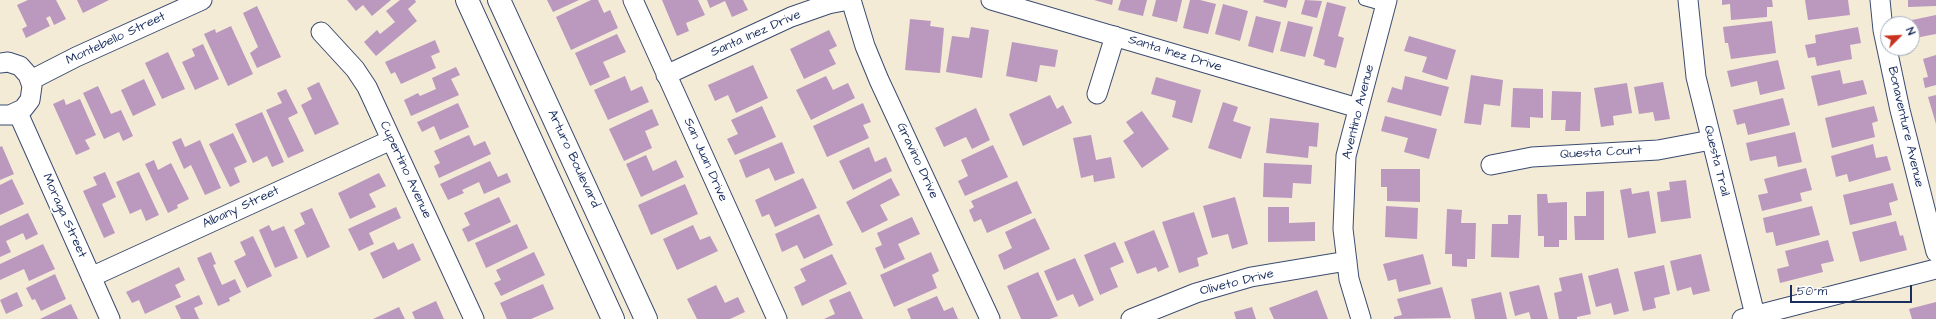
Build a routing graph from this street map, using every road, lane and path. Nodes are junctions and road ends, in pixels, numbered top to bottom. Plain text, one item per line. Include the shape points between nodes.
1 (202, 0) edge
2 (467, 0) edge
3 (499, 0) edge
4 (633, 0) edge
5 (850, 0) edge
6 (991, 0) edge
7 (1364, 0) edge
8 (1688, 0) edge
9 (1880, 0) edge
10 (1386, 3) edge
11 (321, 32) dead end
12 (1115, 36) junction
13 (0, 63) edge
14 (666, 75) junction
15 (31, 80) junction
16 (1097, 94) dead end
17 (1358, 108) junction
18 (9, 114) edge
19 (391, 140) junction
20 (1711, 140) junction
21 (1492, 166) dead end
22 (1936, 252) edge
23 (1347, 261) junction
24 (1936, 269) edge
25 (91, 277) junction
26 (1751, 318) edge
27 (110, 319) edge
28 (474, 319) edge
29 (613, 319) edge
30 (646, 319) edge
31 (777, 319) edge
32 (990, 319) edge
33 (1131, 319) edge
34 (1361, 319) edge

1 - 15 street, Montebello Street
2 - 29 street
3 - 30 street, Arturo Boulevard
4 - 14 street, San Juan Drive
5 - 14 street, Santa Inez Drive via 828,4 791,17
5 - 32 street, Gravino Drive via 879,80
6 - 12 street, Santa Inez Drive
7 - 10 lane
8 - 20 street, Questa Trail via 1696,77
9 - 22 street, Bonaventure Avenue via 1900,110
10 - 17 street, Aventino Avenue
11 - 19 street, Cupertino Avenue via 355,69 367,87
12 - 16 street
12 - 17 street, Santa Inez Drive
13 - 15 street via 8,62 20,66
14 - 31 street, San Juan Drive
15 - 18 street via 30,100 23,109
17 - 23 street, Aventino Avenue via 1346,156 1344,229
18 - 25 street, Moraga Street
19 - 25 street, Albany Street
19 - 28 street, Cupertino Avenue
20 - 21 street, Questa Court via 1658,150 1532,157
20 - 26 street, Questa Trail
23 - 33 street, Oliveto Drive via 1251,277 1196,293
23 - 34 street, Aventino Avenue via 1348,279
24 - 26 street
25 - 27 street, Moraga Street

